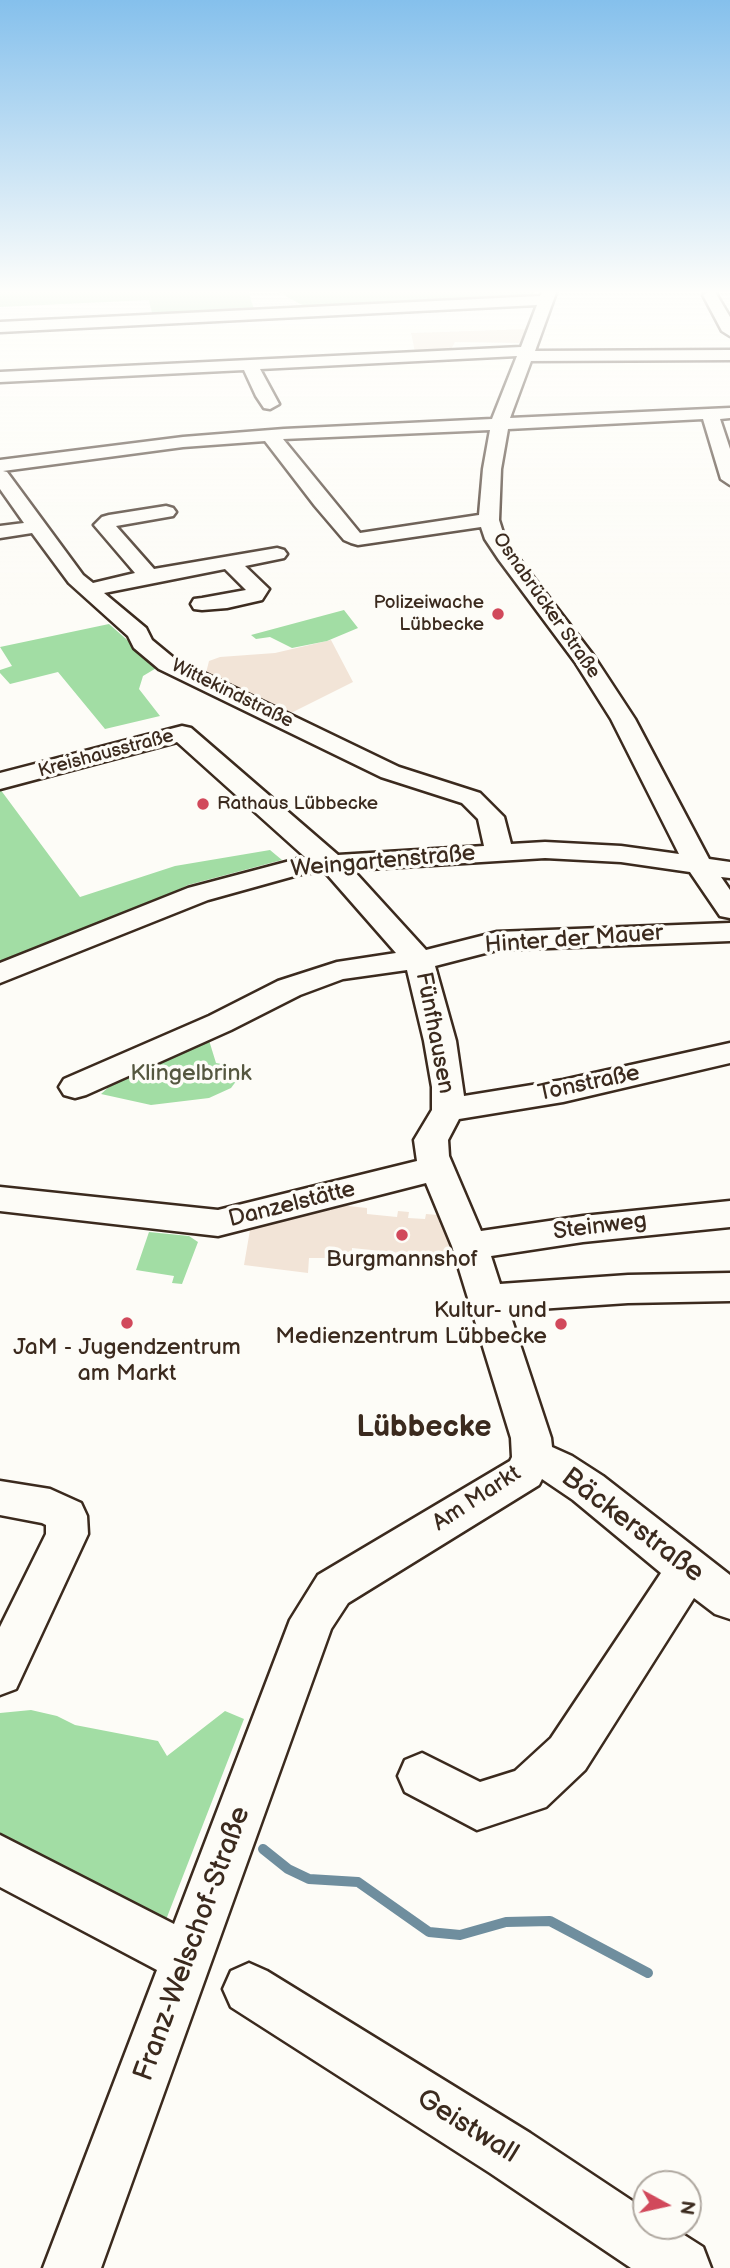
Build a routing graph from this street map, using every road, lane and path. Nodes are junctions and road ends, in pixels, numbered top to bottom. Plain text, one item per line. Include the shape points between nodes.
1 (264, 396) edge
2 (510, 396) edge
3 (270, 404) dead end
4 (730, 413) edge
5 (710, 414) junction
6 (500, 422) junction
7 (270, 435) junction
8 (0, 466) edge
9 (0, 476) edge
10 (730, 479) edge
11 (166, 512) dead end
12 (489, 520) junction
13 (35, 527) junction
14 (0, 532) edge
15 (277, 554) dead end
16 (229, 562) junction
17 (149, 576) junction
18 (88, 590) junction
19 (202, 604) dead end
20 (0, 781) edge
21 (499, 852) junction
22 (332, 863) junction
23 (699, 866) junction
24 (730, 870) edge
25 (730, 910) edge
26 (730, 932) edge
27 (419, 961) junction
28 (0, 974) edge
29 (730, 1053) edge
30 (75, 1087) dead end
31 (448, 1110) junction
32 (435, 1169) junction
33 (0, 1199) edge
34 (730, 1214) edge
35 (470, 1246) junction
36 (730, 1287) edge
37 (487, 1299) junction
38 (532, 1457) junction
39 (0, 1498) edge
40 (690, 1572) junction
41 (730, 1600) edge
42 (312, 1620) joint
43 (0, 1674) edge
44 (422, 1776) dead end
45 (0, 1860) edge
46 (187, 1958) junction
47 (249, 1989) dead end
48 (72, 2268) edge
49 (682, 2268) edge

1 - 3 street
2 - 6 street, Osnabrücker Straße
4 - 5 street
5 - 6 street
5 - 10 street
6 - 7 street
6 - 12 street, Osnabrücker Straße
7 - 8 street
7 - 12 street via 321,502 358,539
9 - 13 street, Wittekindstraße
11 - 17 street via 104,525
12 - 23 street, Osnabrücker Straße via 509,560 623,719
13 - 14 street
13 - 18 street, Wittekindstraße
15 - 16 street
16 - 17 street
16 - 19 street via 258,589 254,595
17 - 18 street
18 - 21 street, Wittekindstraße via 167,664 390,772 471,798 491,817
20 - 22 street, Kreishausstraße via 181,733
21 - 22 street, Weingartenstraße
21 - 23 street, Weingartenstraße via 576,851
22 - 27 street, Fünfhausen
22 - 28 street, Weingartenstraße via 304,865 198,894
23 - 24 street, Weingartenstraße
23 - 25 street, Osnabrücker Straße
26 - 27 street, Hinter der Mauer via 497,941
27 - 30 street via 337,971 289,988
27 - 31 street, Fünfhausen via 440,1041
29 - 31 street, Tonstraße via 562,1091
31 - 32 street via 432,1140
32 - 33 street, Danzelstätte via 218,1223
32 - 35 street, Am Markt
34 - 35 street, Steinweg via 583,1228
35 - 37 street, Am Markt
36 - 37 street
37 - 38 street, Am Markt via 531,1438
38 - 40 street, Bäckerstraße via 588,1488
38 - 42 street, Am Markt via 524,1473 333,1589
39 - 43 street via 50,1507 66,1516 67,1534
40 - 41 street, Bäckerstraße
40 - 44 street via 568,1754 529,1790 477,1806
42 - 46 street, Franz-Welschof-Straße
45 - 46 street
46 - 48 street, Franz-Welschof-Straße
47 - 49 street, Geistwall via 510,2153

